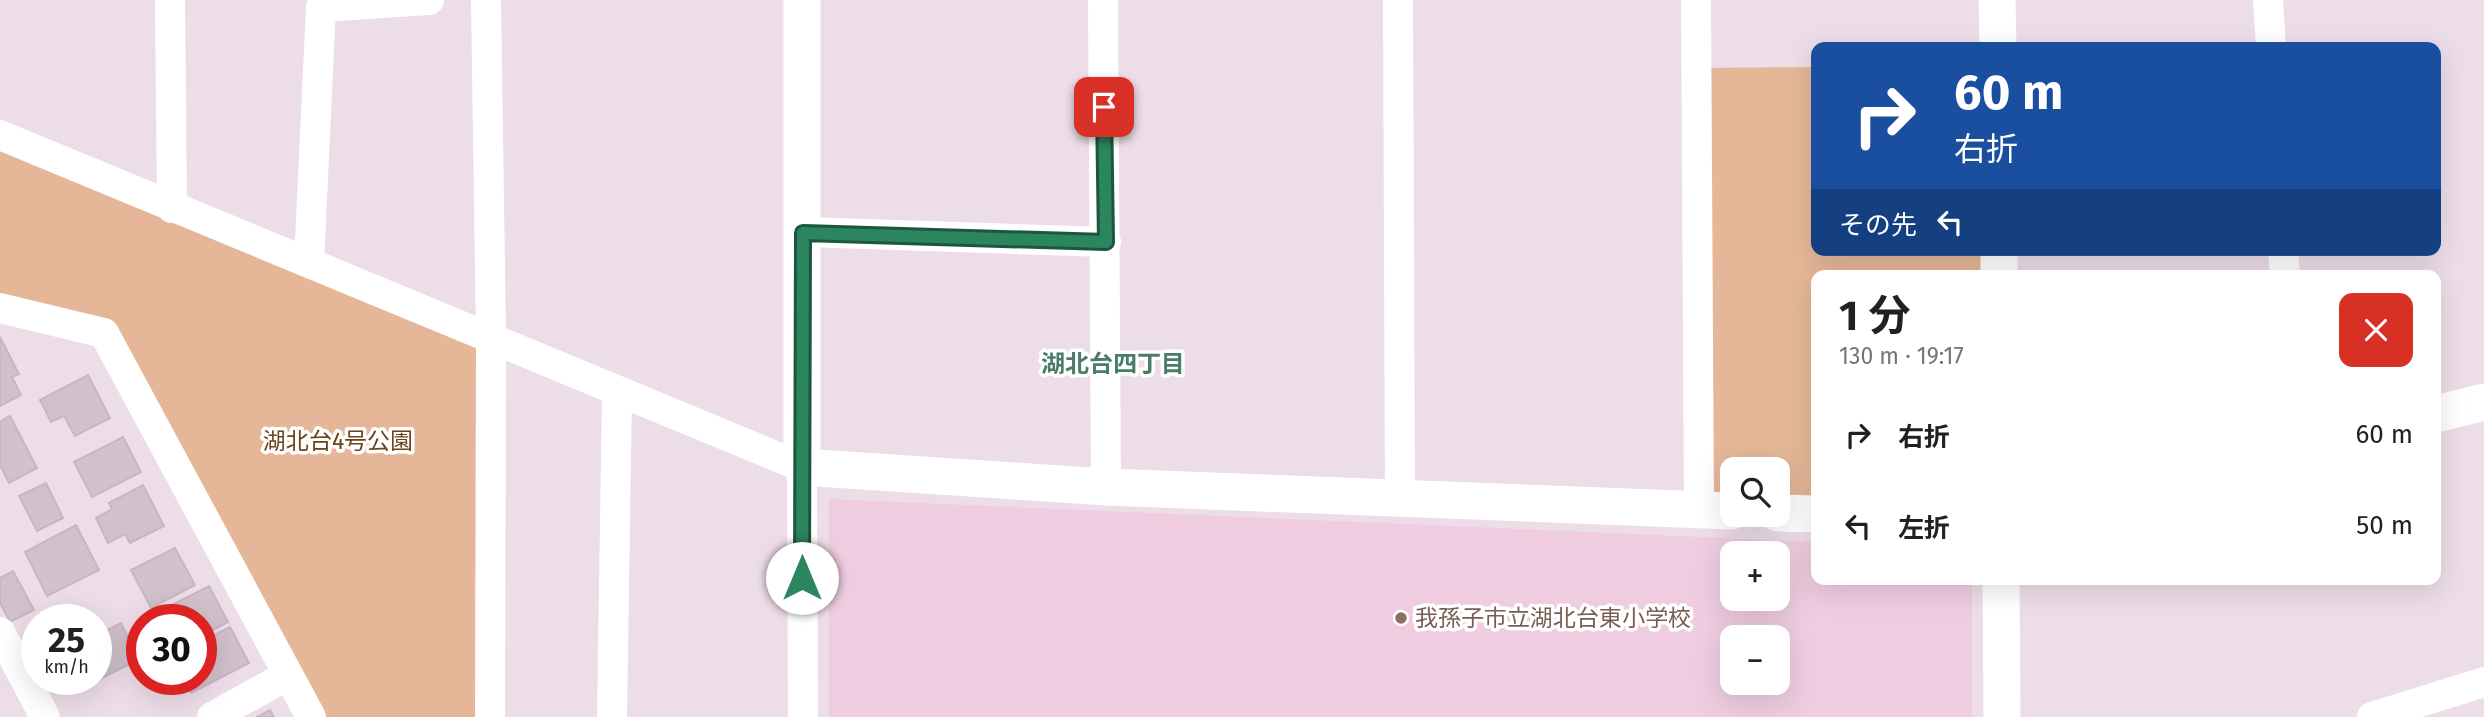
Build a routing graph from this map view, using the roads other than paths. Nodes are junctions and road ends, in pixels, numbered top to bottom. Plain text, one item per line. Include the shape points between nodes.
1 (170, 0) edge
2 (429, 0) edge
3 (486, 0) edge
4 (802, 0) edge
5 (1103, 0) edge
6 (1398, 0) edge
7 (1696, 0) edge
8 (1997, 0) edge
9 (2268, 0) edge
10 (1997, 42) edge
11 (2271, 42) edge
12 (0, 135) edge
13 (172, 208) junction
14 (803, 233) junction
15 (1106, 242) junction
16 (309, 263) junction
17 (0, 308) edge
18 (491, 337) junction
19 (617, 392) junction
20 (2484, 402) edge
21 (2441, 413) edge
22 (802, 467) junction
23 (1106, 487) junction
24 (1400, 499) junction
25 (1716, 510) edge
26 (1790, 513) edge
27 (1811, 514) edge
28 (2001, 585) edge
29 (0, 632) edge
30 (288, 675) junction
31 (2484, 682) edge
32 (45, 717) edge
33 (212, 717) edge
34 (311, 717) edge
35 (489, 717) edge
36 (612, 717) edge
37 (803, 717) edge
38 (2002, 717) edge
39 (2372, 717) edge

1 - 13 street
2 - 16 street via 321,7
3 - 18 street
4 - 14 street
5 - 15 street
6 - 24 street
7 - 25 street
8 - 10 street
9 - 11 street
12 - 13 street
13 - 16 street
14 - 15 street
14 - 22 street
15 - 23 street
16 - 18 street
17 - 30 street via 104,332
18 - 19 street
18 - 35 street
19 - 22 street
19 - 36 street
20 - 21 street
22 - 23 street
22 - 37 street
23 - 24 street
24 - 25 street
26 - 27 street
28 - 38 street
29 - 32 street
30 - 33 street
30 - 34 street
31 - 39 street

